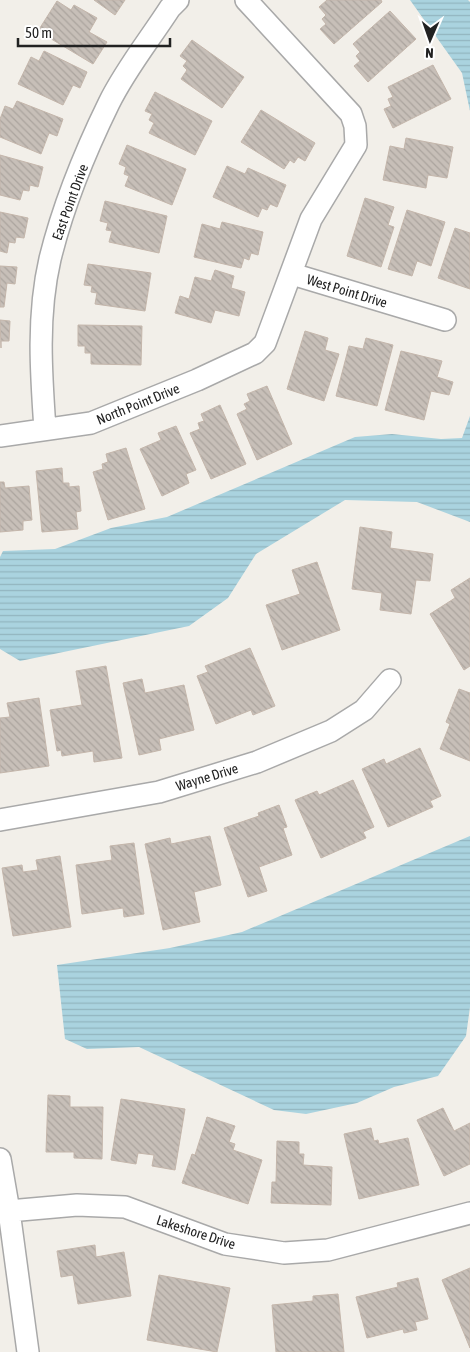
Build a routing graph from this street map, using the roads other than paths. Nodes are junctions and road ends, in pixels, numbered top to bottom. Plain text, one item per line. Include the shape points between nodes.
1 (178, 0) edge
2 (246, 0) edge
3 (292, 274) junction
4 (445, 320) dead end
5 (265, 343) joint
6 (45, 429) junction
7 (0, 436) edge
8 (390, 680) dead end
9 (0, 820) edge
10 (0, 1159) edge
11 (9, 1211) junction
12 (470, 1213) edge
13 (28, 1352) edge

1 - 6 street, East Point Drive via 109,102 68,201 50,260 44,302 40,369
2 - 3 street via 351,114 357,135 356,146 311,219
3 - 4 street, West Point Drive
3 - 5 street, West Point Drive
5 - 6 street, North Point Drive via 255,352 197,380 91,423
6 - 7 street, North Point Drive
8 - 9 street, Wayne Drive via 364,710 332,731 257,762 159,792
10 - 11 street
11 - 12 street, Lakeshore Drive via 77,1205 125,1206 225,1244 284,1253 328,1250
11 - 13 street

